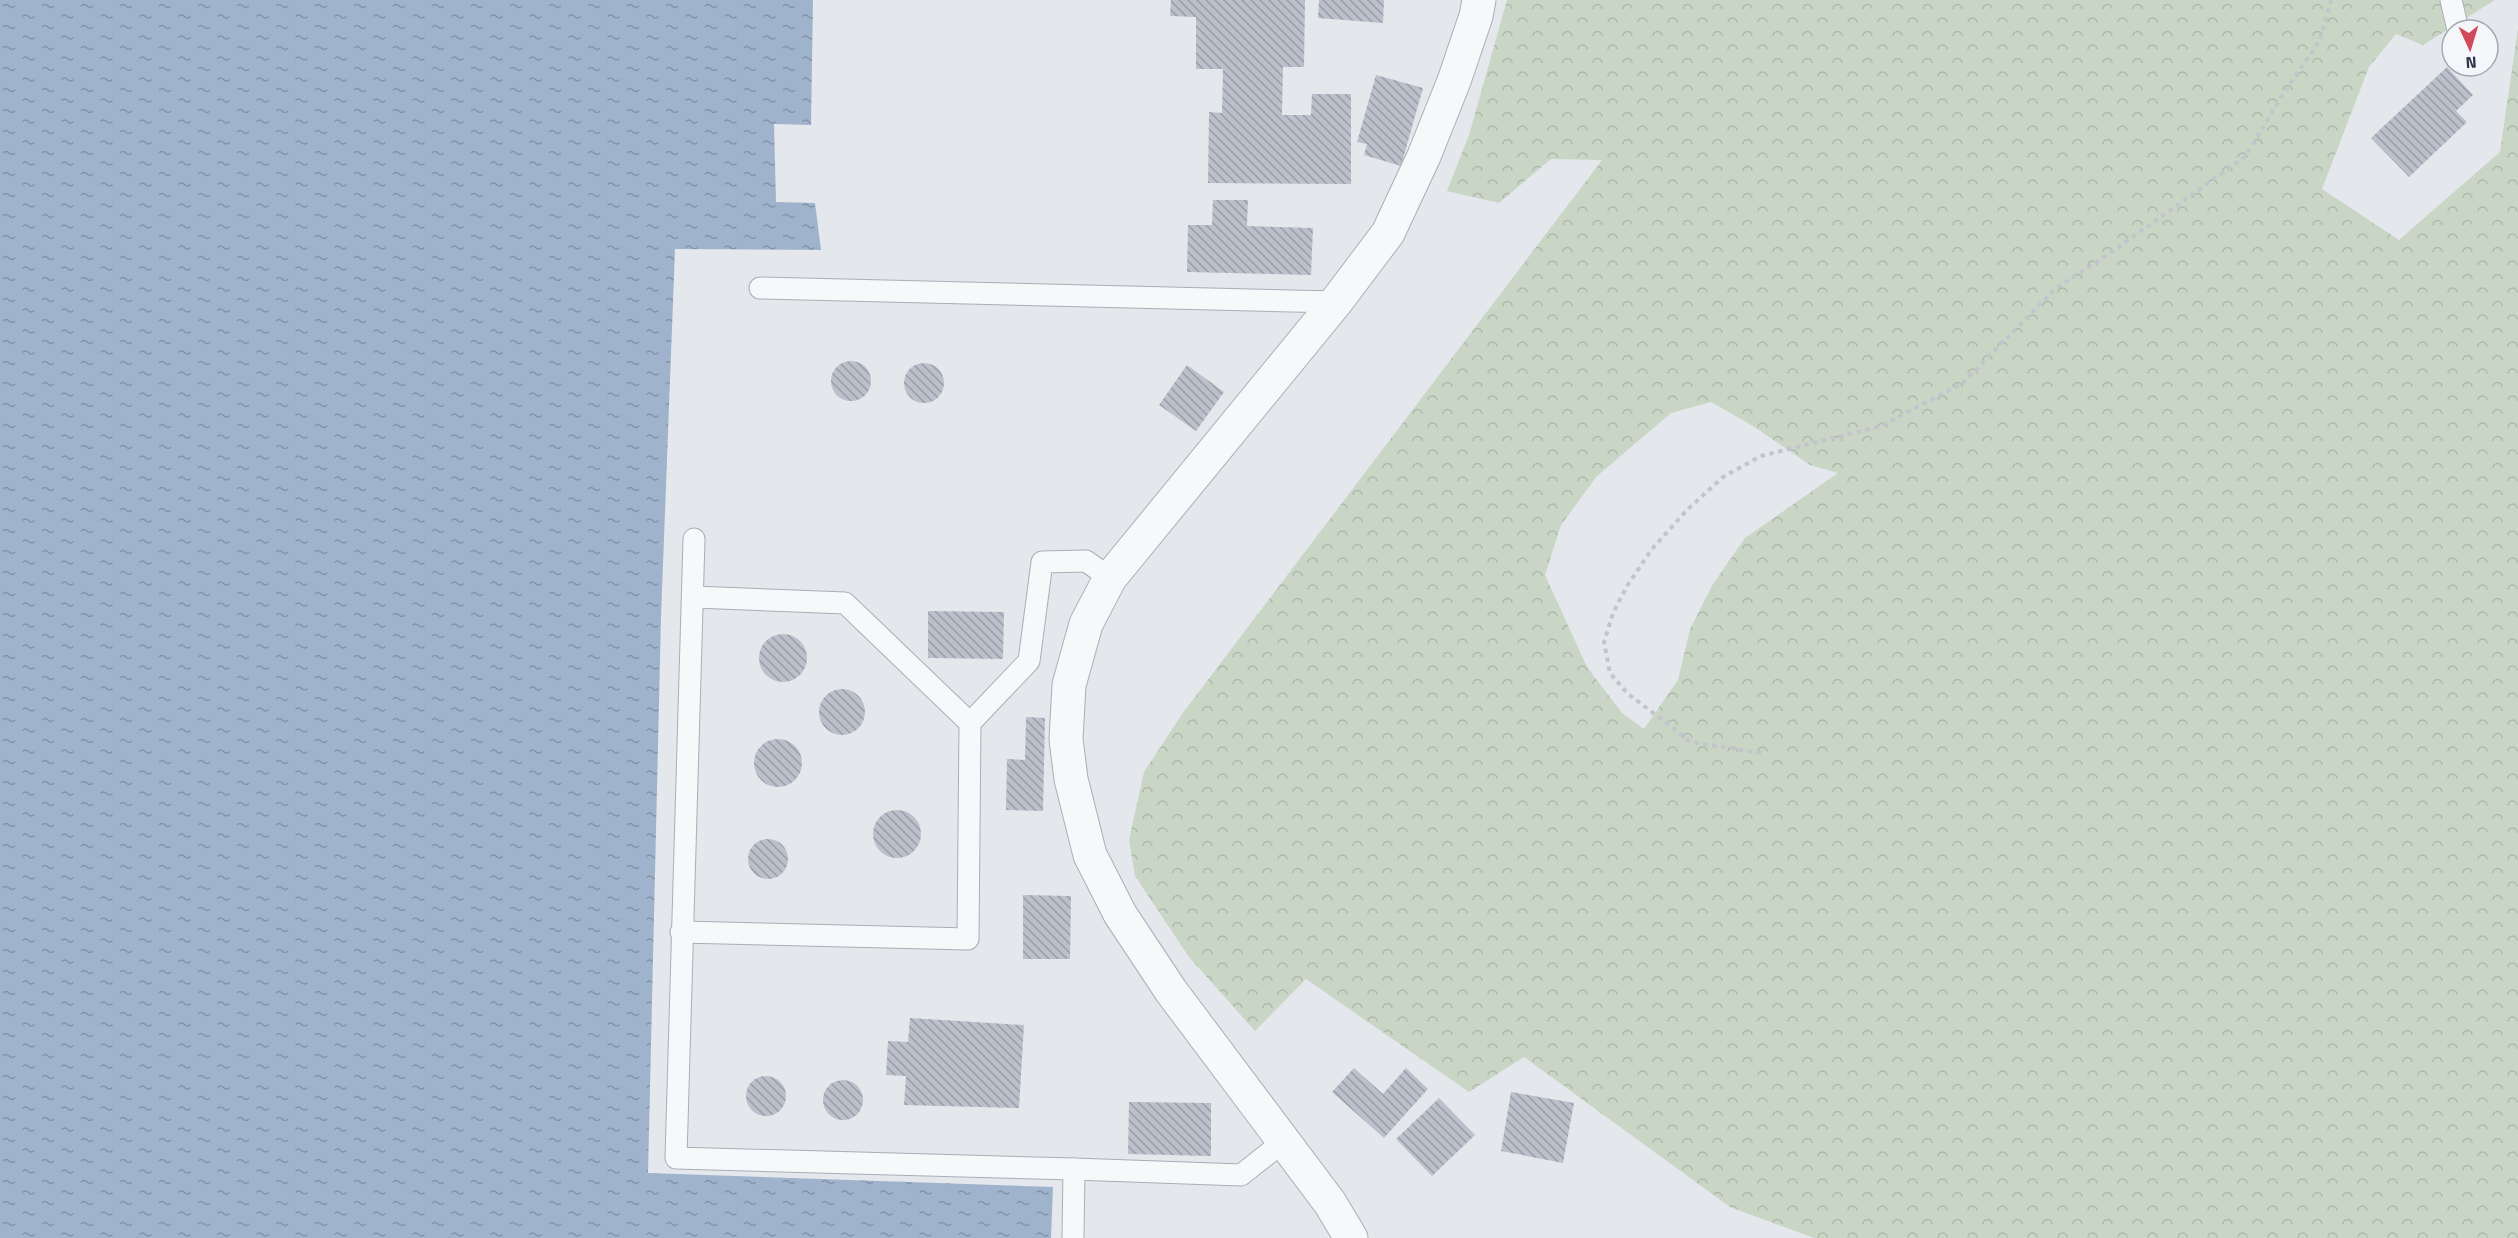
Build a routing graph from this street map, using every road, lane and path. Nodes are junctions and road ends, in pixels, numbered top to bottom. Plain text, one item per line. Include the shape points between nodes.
1 (1479, 0) edge
2 (2331, 0) edge
3 (2451, 0) edge
4 (2455, 18) edge
5 (760, 288) dead end
6 (1336, 302) junction
7 (694, 539) dead end
8 (1110, 578) junction
9 (693, 597) junction
10 (970, 723) junction
11 (1761, 753) dead end
12 (681, 932) junction
13 (1283, 1142) junction
14 (1074, 1169) junction
15 (1073, 1238) edge
16 (1351, 1238) edge

1 - 6 street via 1454,81 1388,233
2 - 11 path via 2320,40 2246,156 2056,288 1963,384 1881,426 1761,456 1723,477 1652,549 1613,614 1604,642 1610,673 1627,693 1691,742
3 - 4 lane
5 - 6 lane
6 - 8 street
7 - 9 lane
8 - 10 lane via 1086,561 1042,562 1029,661
8 - 13 street via 1086,624 1069,685 1066,739 1071,779 1090,855 1120,914 1171,991
9 - 10 lane via 845,603
9 - 12 lane
10 - 12 lane via 968,939
12 - 14 lane via 676,1158
13 - 14 lane via 1241,1175
13 - 16 street via 1330,1203
14 - 15 lane

